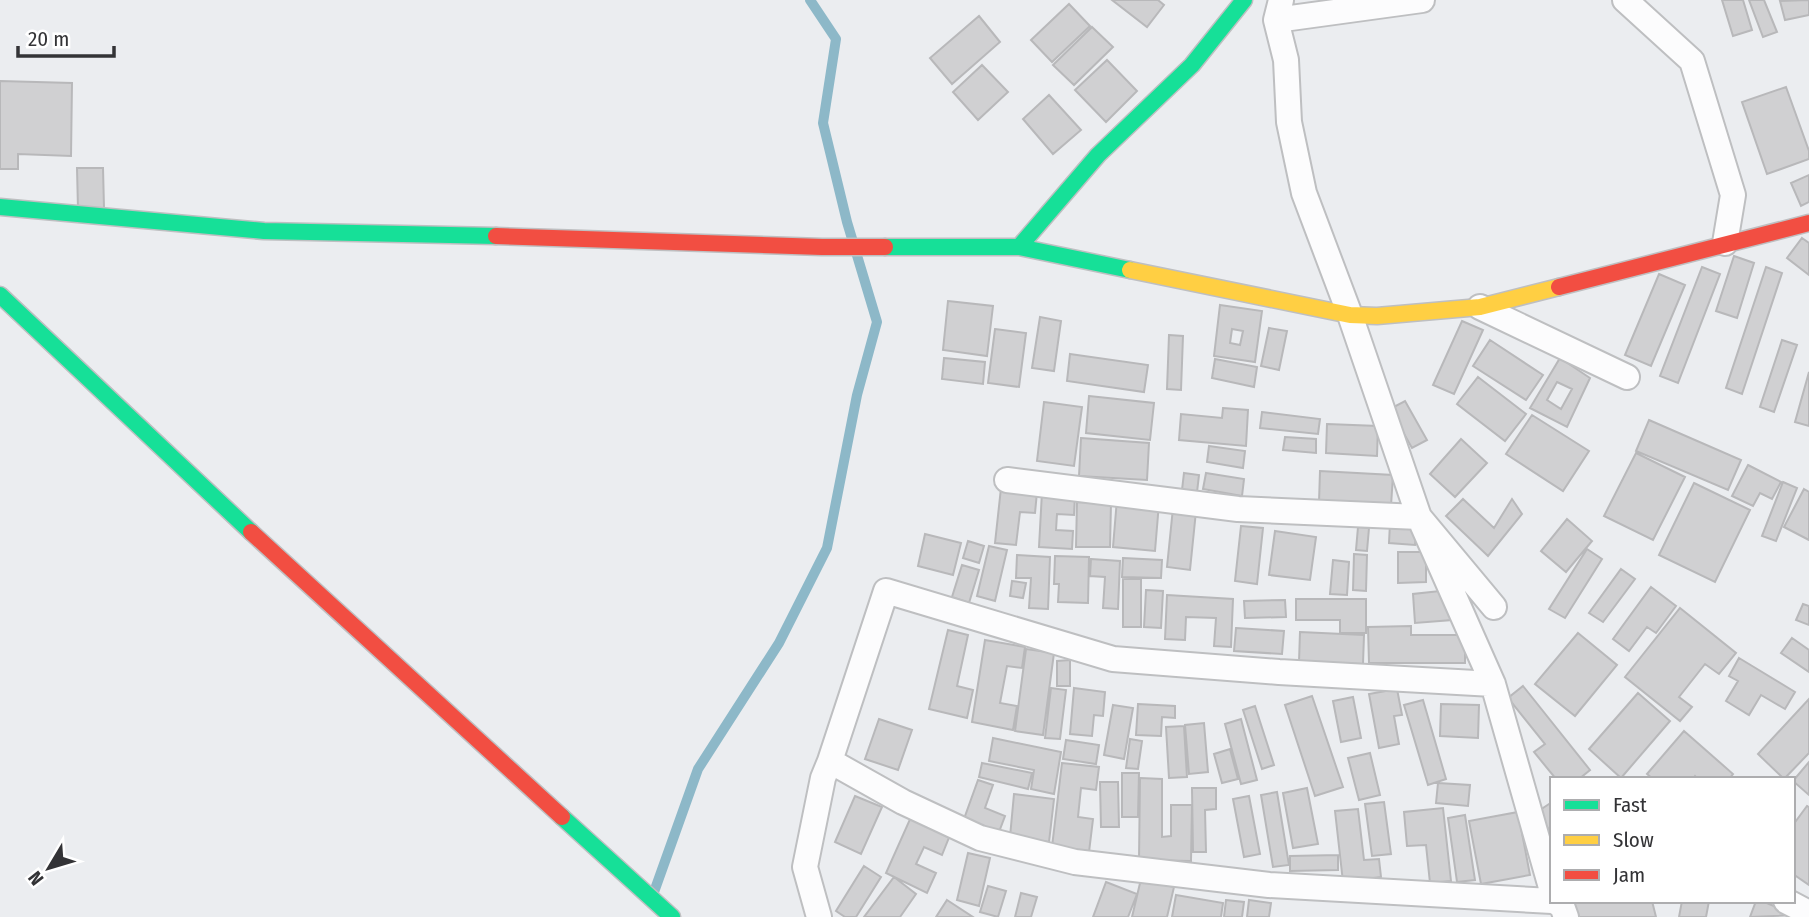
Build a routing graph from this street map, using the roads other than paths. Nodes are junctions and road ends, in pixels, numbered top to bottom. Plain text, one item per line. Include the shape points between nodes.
1 (1244, 0) edge
2 (1422, 0) edge
3 (1625, 0) edge
4 (1278, 10) edge
5 (0, 207) edge
6 (1809, 223) edge
7 (1725, 243) junction
8 (1020, 247) junction
9 (0, 295) edge
10 (1480, 307) junction
11 (1350, 315) junction
12 (1627, 377) dead end
13 (1007, 480) dead end
14 (1419, 517) junction
15 (1494, 607) dead end
16 (1493, 684) junction
17 (830, 761) junction
18 (1550, 884) edge
19 (1550, 901) edge
20 (1790, 903) edge
21 (1809, 913) edge
22 (672, 917) edge
23 (819, 917) edge

1 - 8 street via 1192,65 1098,155
2 - 4 street
3 - 7 street via 1692,61 1733,195
4 - 11 street via 1289,122 1304,193
5 - 8 street via 264,231 822,247
6 - 7 street
7 - 10 street
8 - 11 street
9 - 22 street via 202,487
10 - 11 street
10 - 12 street
11 - 14 street
13 - 14 street via 1238,509
14 - 15 street
14 - 16 street
16 - 17 street via 1113,659 886,591
16 - 18 street
17 - 19 street via 980,838 1075,862 1269,885
17 - 23 street via 805,867
20 - 21 street

